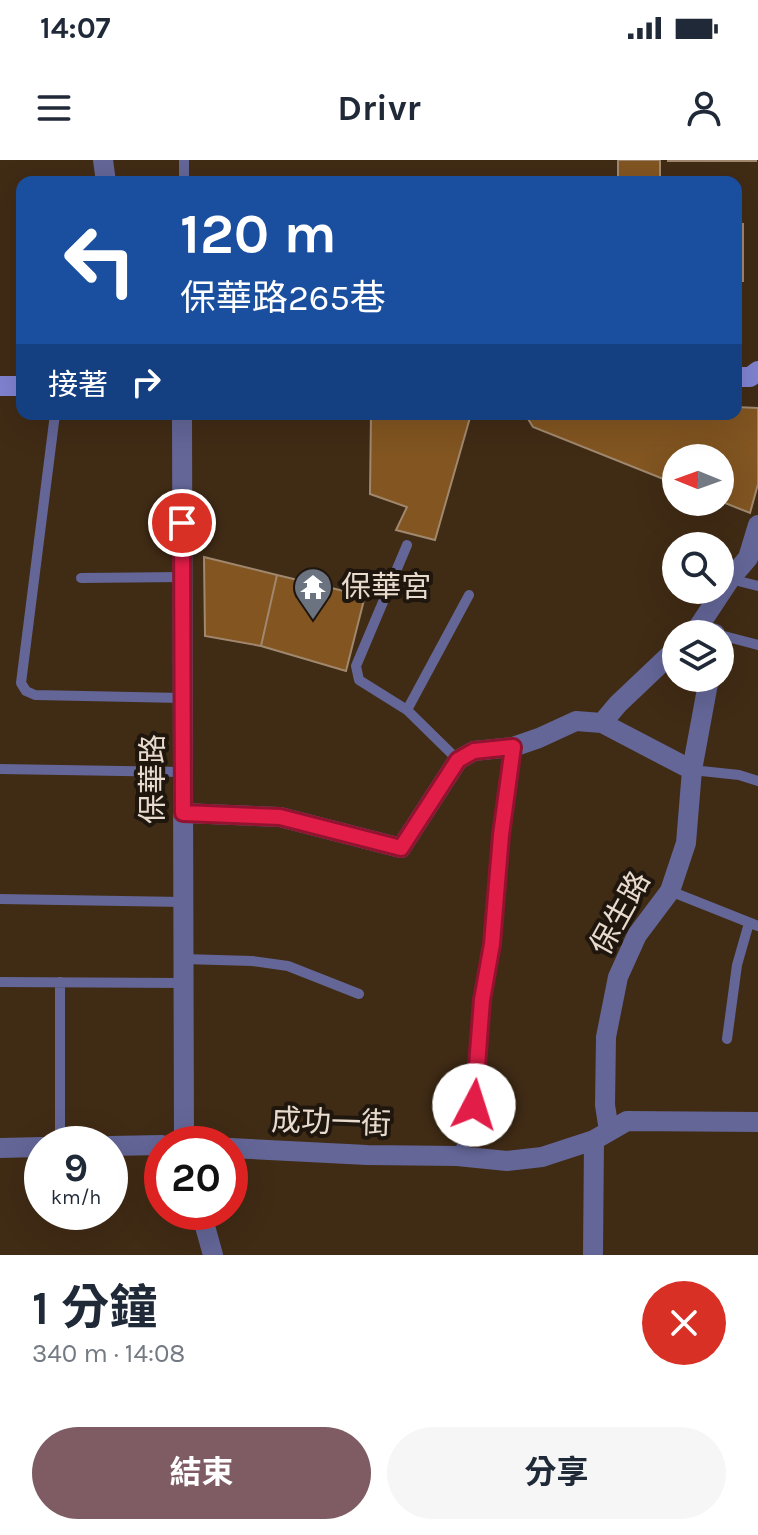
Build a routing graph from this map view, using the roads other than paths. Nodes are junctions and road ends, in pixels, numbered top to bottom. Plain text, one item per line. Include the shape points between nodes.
1 (54, 420) edge
2 (182, 420) edge
3 (758, 525) edge
4 (407, 545) dead end
5 (734, 574) edge
6 (182, 577) junction
7 (81, 578) dead end
8 (734, 580) edge
9 (758, 586) edge
10 (469, 595) dead end
11 (734, 639) edge
12 (758, 645) edge
13 (662, 662) edge
14 (706, 692) edge
15 (182, 698) junction
16 (407, 710) junction
17 (602, 723) junction
18 (513, 747) junction
19 (458, 760) junction
20 (0, 769) edge
21 (692, 770) junction
22 (183, 772) junction
23 (758, 781) edge
24 (183, 813) junction
25 (670, 891) junction
26 (0, 899) edge
27 (183, 902) junction
28 (753, 924) edge
29 (183, 959) junction
30 (0, 982) edge
31 (60, 982) junction
32 (183, 983) junction
33 (359, 994) dead end
34 (727, 1039) dead end
35 (758, 1122) edge
36 (60, 1126) edge
37 (184, 1126) edge
38 (602, 1135) junction
39 (24, 1147) edge
40 (0, 1148) edge
41 (248, 1149) edge
42 (457, 1156) junction
43 (206, 1230) edge
44 (213, 1255) edge
45 (593, 1255) edge

1 - 15 lane via 21,683 35,695
2 - 6 street, 保華路
3 - 5 street via 748,558
4 - 16 lane via 356,666 359,680
6 - 7 lane
6 - 15 street, 保華路
8 - 9 lane
10 - 16 lane
11 - 12 lane
13 - 17 street
14 - 21 street, 保生路
15 - 22 street, 保華路
16 - 19 lane
17 - 18 street via 576,721
17 - 21 street
18 - 19 street via 474,751
18 - 42 lane via 474,1105
19 - 24 street via 401,848 280,817
20 - 22 lane
21 - 23 lane
21 - 25 street, 保生路 via 686,843
22 - 24 street, 保華路
24 - 27 street, 保華路
25 - 28 lane
25 - 38 street, 保生路 via 637,935 618,977 606,1037
26 - 27 lane
27 - 29 street, 保華路
28 - 34 lane via 737,965
29 - 32 street, 保華路
29 - 33 lane via 288,966
30 - 31 lane
31 - 32 lane
31 - 36 lane
32 - 37 street, 保華路
35 - 38 street, 成功一街 via 627,1121
38 - 42 street, 成功一街 via 542,1157 507,1161
38 - 45 street, 保生路
39 - 40 street
41 - 42 street, 成功一街
43 - 44 street

